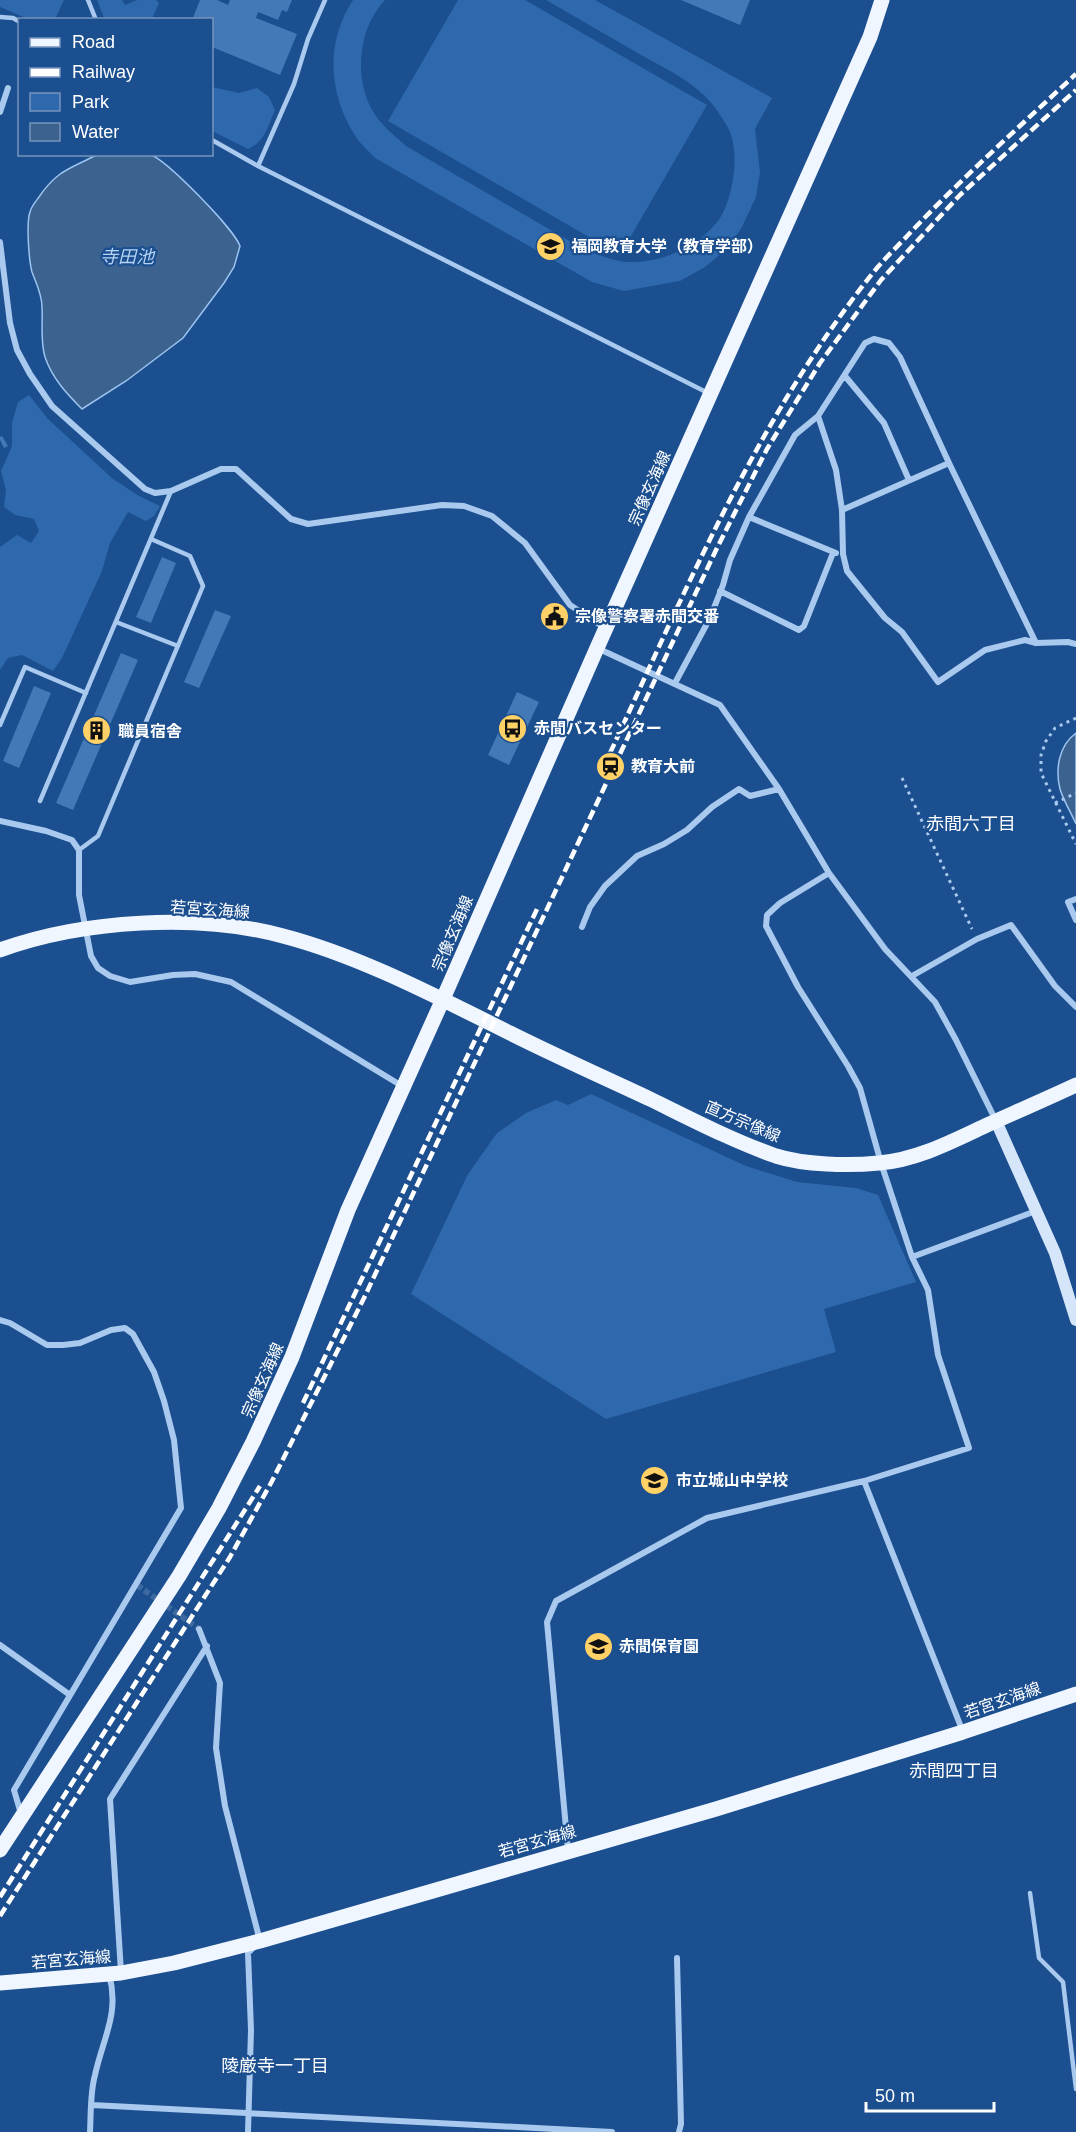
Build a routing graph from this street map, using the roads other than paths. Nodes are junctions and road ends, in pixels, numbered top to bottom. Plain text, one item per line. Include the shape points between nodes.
1 (88, 0) edge
2 (325, 0) edge
3 (882, 0) edge
4 (0, 17) edge
5 (95, 18) edge
6 (18, 21) edge
7 (8, 88) dead end
8 (0, 112) edge
9 (213, 141) edge
10 (258, 166) junction
11 (0, 242) edge
12 (3, 280) edge
13 (845, 376) junction
14 (710, 394) junction
15 (818, 416) junction
16 (950, 463) junction
17 (909, 480) junction
18 (171, 491) junction
19 (842, 510) junction
20 (749, 517) junction
21 (151, 539) junction
22 (833, 553) junction
23 (843, 554) junction
24 (720, 591) junction
25 (116, 622) junction
26 (606, 628) junction
27 (1036, 643) junction
28 (1076, 644) edge
29 (178, 646) junction
30 (597, 648) junction
31 (671, 682) junction
32 (86, 693) junction
33 (0, 725) edge
34 (779, 789) junction
35 (40, 801) dead end
36 (0, 821) edge
37 (79, 850) junction
38 (829, 873) junction
39 (1076, 899) edge
40 (1076, 920) edge
41 (582, 927) dead end
42 (0, 950) edge
43 (912, 976) junction
44 (443, 999) junction
45 (1076, 1007) edge
46 (1076, 1085) edge
47 (404, 1087) junction
48 (996, 1121) junction
49 (881, 1163) junction
50 (1036, 1211) junction
51 (912, 1257) junction
52 (0, 1320) edge
53 (1076, 1320) edge
54 (864, 1481) junction
55 (199, 1629) tunnel mouth
56 (0, 1645) edge
57 (207, 1646) junction
58 (1076, 1694) edge
59 (70, 1695) junction
60 (963, 1732) junction
61 (22, 1818) junction
62 (0, 1850) edge
63 (568, 1851) junction
64 (1030, 1893) dead end
65 (260, 1941) junction
66 (677, 1958) dead end
67 (115, 1974) junction
68 (0, 1983) edge
69 (1076, 2088) edge
70 (92, 2105) junction
71 (248, 2113) junction
72 (90, 2132) edge
73 (248, 2132) edge
74 (612, 2132) edge
75 (679, 2132) edge

1 - 5 lane
2 - 10 lane
3 - 14 main road, 宗像玄海線 via 870,37
4 - 6 lane
7 - 8 street
9 - 10 lane
10 - 14 lane
11 - 12 street
12 - 18 street via 17,350 52,406 145,489 155,493
13 - 15 street
13 - 16 street via 865,343 874,339 889,343 900,357
13 - 17 street via 884,423
14 - 26 main road, 宗像玄海線
15 - 19 street via 836,470
15 - 20 street via 795,435
16 - 17 street
16 - 27 street
17 - 19 street
18 - 21 lane
18 - 26 street via 221,469 236,469 291,519 308,524 442,505 464,506 492,516 525,543 570,605
19 - 23 street
20 - 22 street
20 - 24 street
21 - 25 lane
21 - 29 lane via 190,556 203,586
22 - 23 street
22 - 24 street via 799,630
23 - 27 street via 847,571 885,618 902,632 938,682 985,650 1025,640
24 - 31 street via 710,618
25 - 29 lane
25 - 32 lane
26 - 30 main road, 宗像玄海線
27 - 28 street
29 - 37 lane via 98,836
30 - 31 street
30 - 44 main road, 宗像玄海線
31 - 34 street via 720,705
32 - 33 lane via 25,667
32 - 35 lane
34 - 38 street
34 - 41 street via 750,796 739,789 687,830 637,856 605,886
36 - 37 street via 72,840
37 - 47 street via 79,895 91,956 98,968 130,982 195,974 231,982
38 - 43 street via 885,949
38 - 49 street via 780,903 768,915 766,926 860,1088
39 - 40 street via 1068,902
42 - 44 main road, 若宮玄海線 via 63,932 118,925 227,925 284,936 337,954
43 - 45 street via 977,939 1011,925 1055,986
43 - 48 street via 935,1002
44 - 47 main road, 宗像玄海線
44 - 49 main road, 直方宗像線 via 778,1157 830,1164
46 - 48 main road, 直方宗像線
47 - 61 main road, 宗像玄海線 via 348,1210 292,1357 229,1489 179,1576
48 - 49 main road, 直方宗像線 via 941,1146
48 - 50 main road
49 - 51 street
50 - 51 street
50 - 53 main road via 1055,1253
51 - 54 street via 928,1290 938,1354 969,1448
52 - 59 street via 47,1345 80,1343 111,1330 125,1329 133,1334 154,1372 174,1440 181,1508
54 - 60 street
54 - 63 street via 706,1518 556,1601 547,1622
55 - 57 street
56 - 59 street
57 - 65 street via 220,1683 216,1748 225,1806
57 - 67 street via 111,1799
58 - 60 main road, 若宮玄海線
59 - 61 street via 14,1790
60 - 63 main road, 若宮玄海線
61 - 62 main road, 宗像玄海線
63 - 65 main road, 若宮玄海線
64 - 69 lane via 1039,1958 1063,1982
65 - 67 main road, 若宮玄海線
65 - 71 street via 248,1953
66 - 75 street
67 - 68 main road, 若宮玄海線
67 - 70 street via 112,2016 94,2078
70 - 71 street
70 - 72 street
71 - 73 street
71 - 74 street

